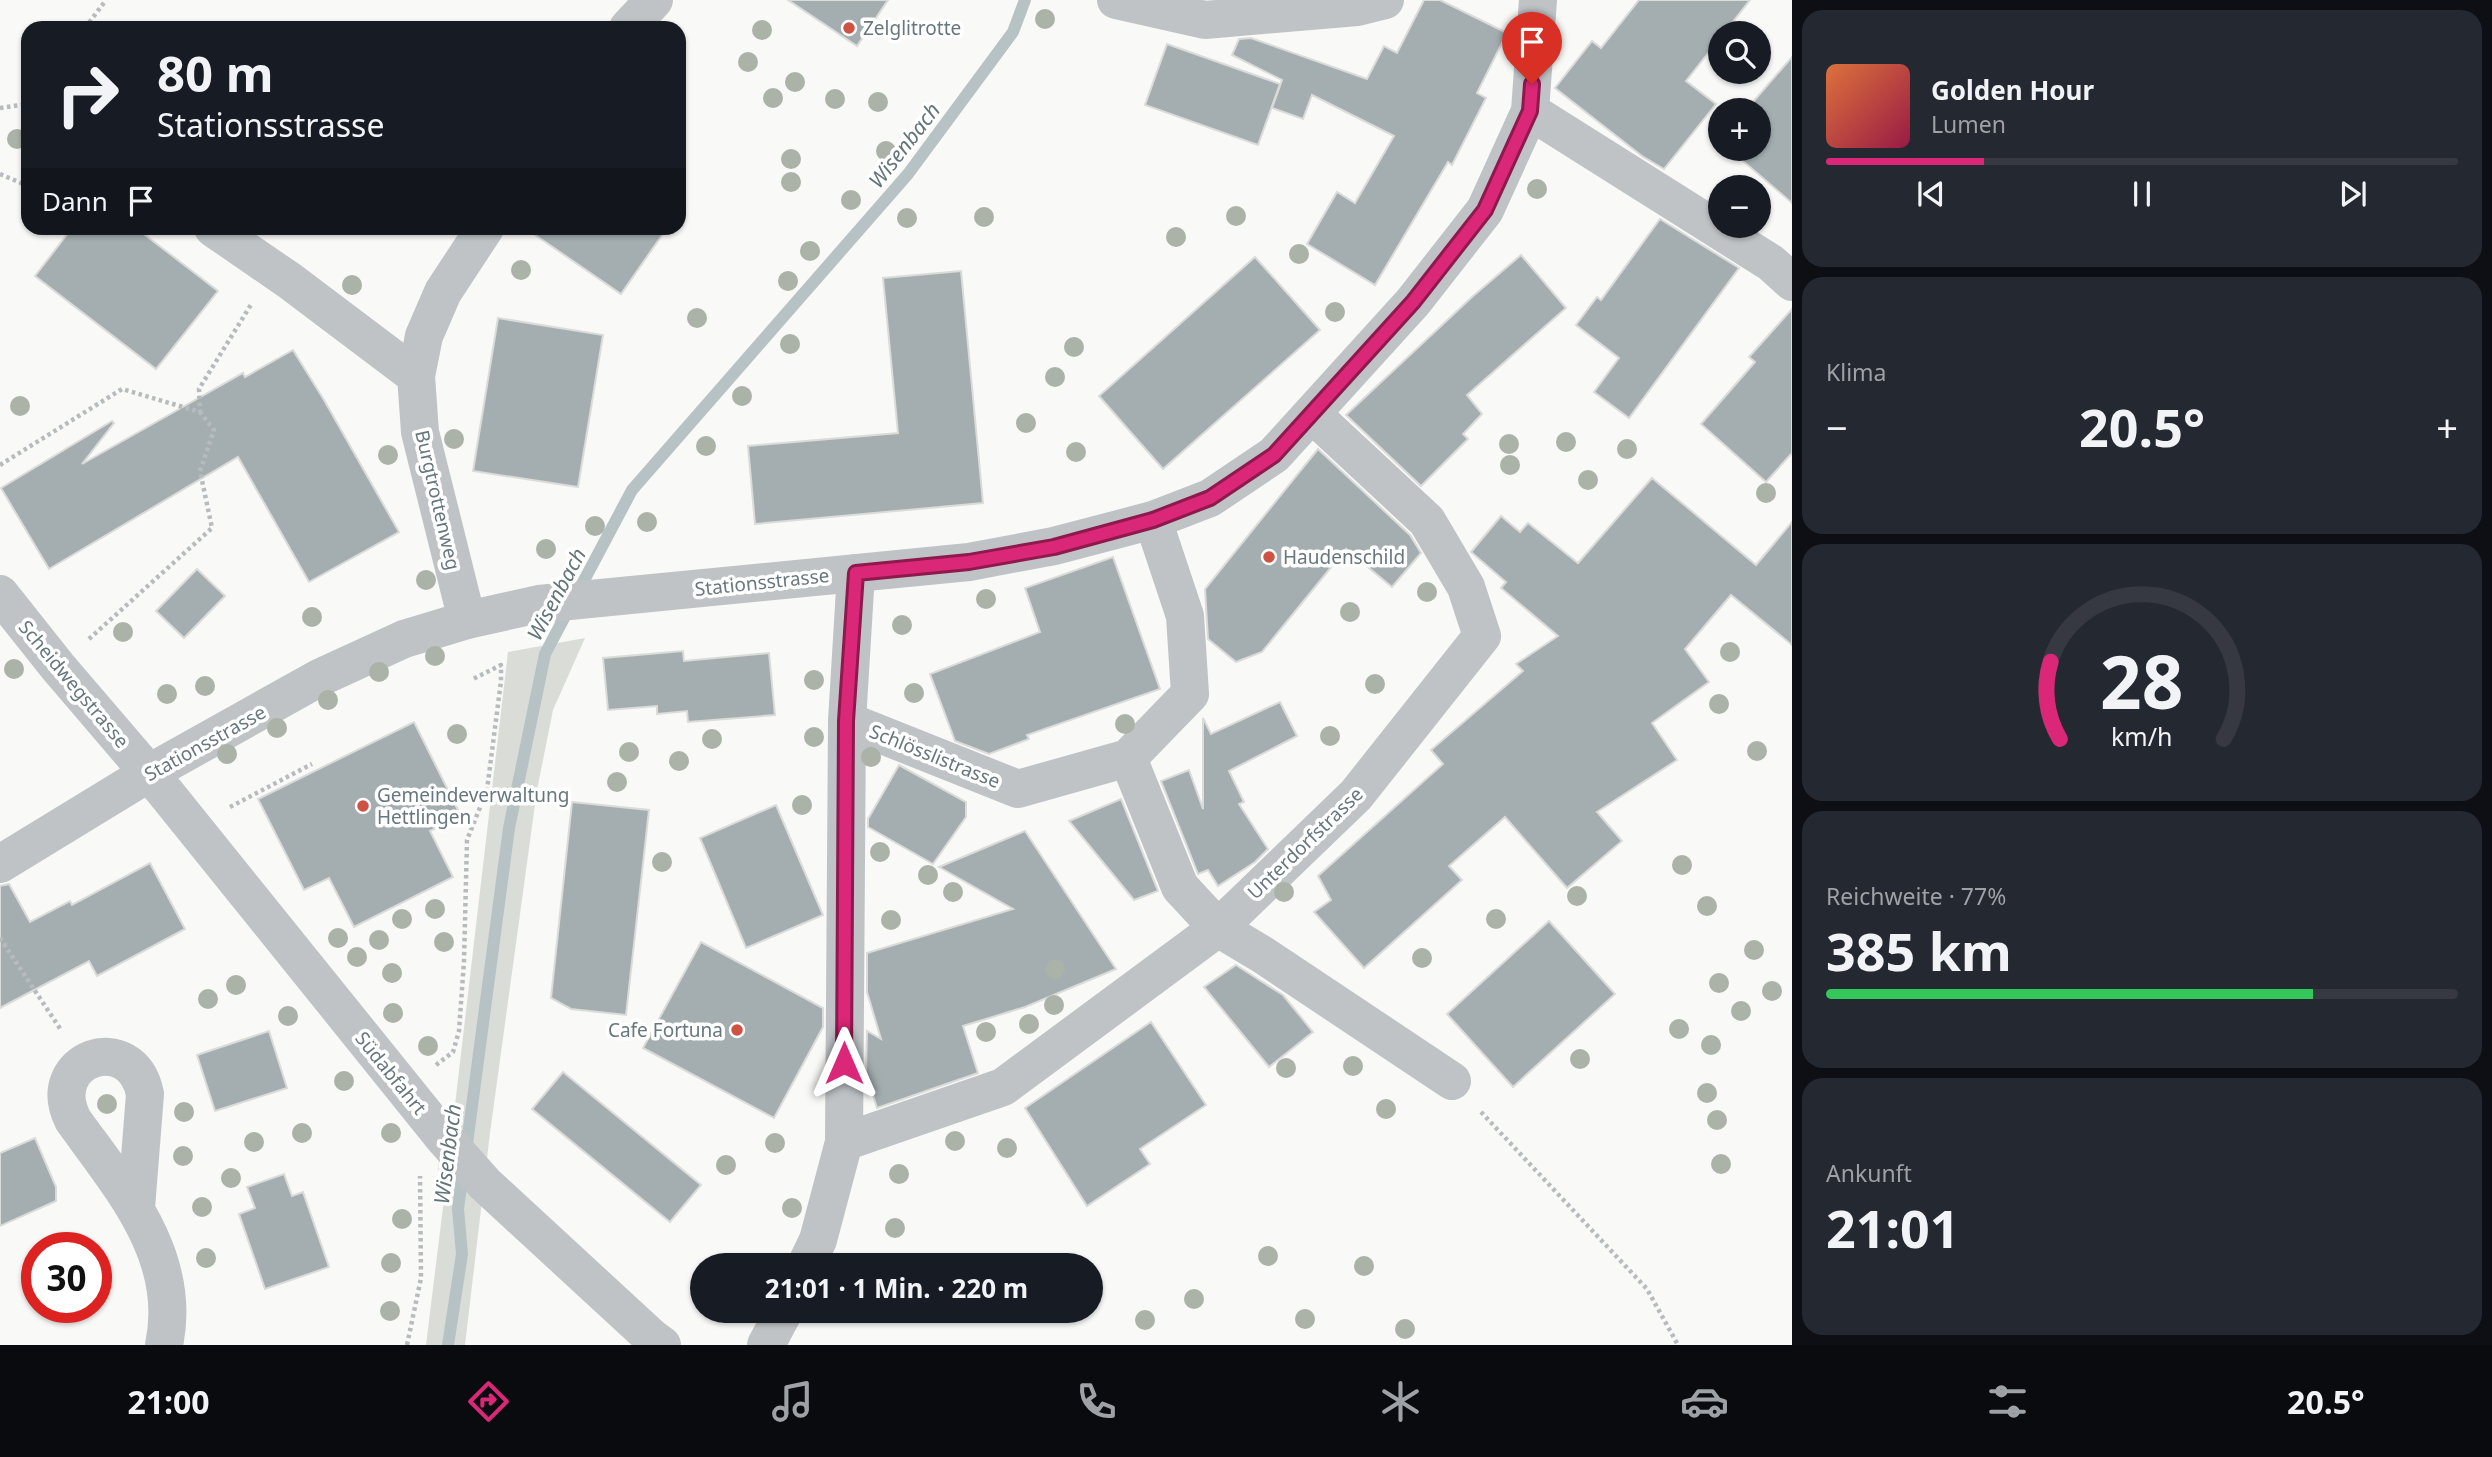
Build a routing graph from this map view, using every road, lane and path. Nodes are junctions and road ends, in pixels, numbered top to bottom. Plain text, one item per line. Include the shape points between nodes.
1 (106, 0) edge
2 (654, 0) edge
3 (1115, 0) edge
4 (1385, 0) edge
5 (1532, 0) edge
6 (1538, 0) edge
7 (90, 21) edge
8 (634, 21) edge
9 (21, 105) edge
10 (0, 108) edge
11 (1530, 111) junction
12 (0, 174) edge
13 (21, 183) edge
14 (223, 235) edge
15 (480, 235) edge
16 (1792, 282) edge
17 (254, 300) dead end
18 (416, 376) junction
19 (200, 412) junction
20 (1312, 414) junction
21 (0, 465) edge
22 (1153, 520) junction
23 (856, 573) junction
24 (0, 594) edge
25 (467, 620) junction
26 (58, 667) junction
27 (473, 679) dead end
28 (846, 721) junction
29 (1128, 758) junction
30 (312, 764) dead end
31 (149, 773) junction
32 (228, 807) dead end
33 (0, 864) edge
34 (1218, 928) junction
35 (0, 938) edge
36 (83, 1063) junction
37 (1452, 1081) joint
38 (404, 1088) junction
39 (443, 1137) junction
40 (844, 1142) junction
41 (136, 1208) junction
42 (812, 1253) edge
43 (778, 1323) edge
44 (164, 1345) edge
45 (407, 1345) edge
46 (662, 1345) edge
47 (766, 1345) edge
48 (1678, 1345) edge

1 - 7 path
2 - 8 street
3 - 4 street via 1205,20 1357,7
5 - 6 street
6 - 11 street, Stationsstrasse
9 - 10 path
11 - 16 street via 1771,264
11 - 20 street, Stationsstrasse via 1485,210 1413,302
12 - 13 path
14 - 18 street
15 - 18 street, Burgtrottenweg via 443,292 424,336
17 - 19 path via 199,389
18 - 25 street, Burgtrottenweg via 420,432
19 - 21 path via 122,389
19 - 26 path via 214,430 200,471 212,528
20 - 22 street, Stationsstrasse via 1274,455 1221,491
20 - 34 street, Unterdorfstrasse via 1427,521 1466,587 1482,636 1356,795
22 - 23 street, Stationsstrasse via 1054,547 969,562
22 - 29 street via 1185,616 1189,694
23 - 25 street, Stationsstrasse via 539,604
23 - 28 street, Schlösslistrasse
24 - 26 street, Scheidwegstrasse
25 - 31 street, Stationsstrasse via 404,639 319,678
26 - 31 street, Scheidwegstrasse
27 - 38 path via 501,665 487,790 467,840 459,1031 453,1052
28 - 29 street, Schlösslistrasse via 1018,789
28 - 40 street, Schlösslistrasse
29 - 34 street via 1180,887
30 - 32 path
31 - 33 street, Stationsstrasse
31 - 38 street, Südabfahrt
34 - 37 street
34 - 40 street, Unterdorfstrasse via 1003,1087
35 - 36 path
36 - 41 street via 67,1083 67,1108
36 - 41 street via 117,1058 128,1063 142,1082 145,1094
37 - 48 path via 1647,1289
38 - 39 street, Südabfahrt
39 - 45 path via 419,1160 421,1278
39 - 46 street, Südabfahrt via 485,1184
40 - 42 street, Schlösslistrasse
41 - 44 street via 156,1249 168,1289
43 - 47 street

